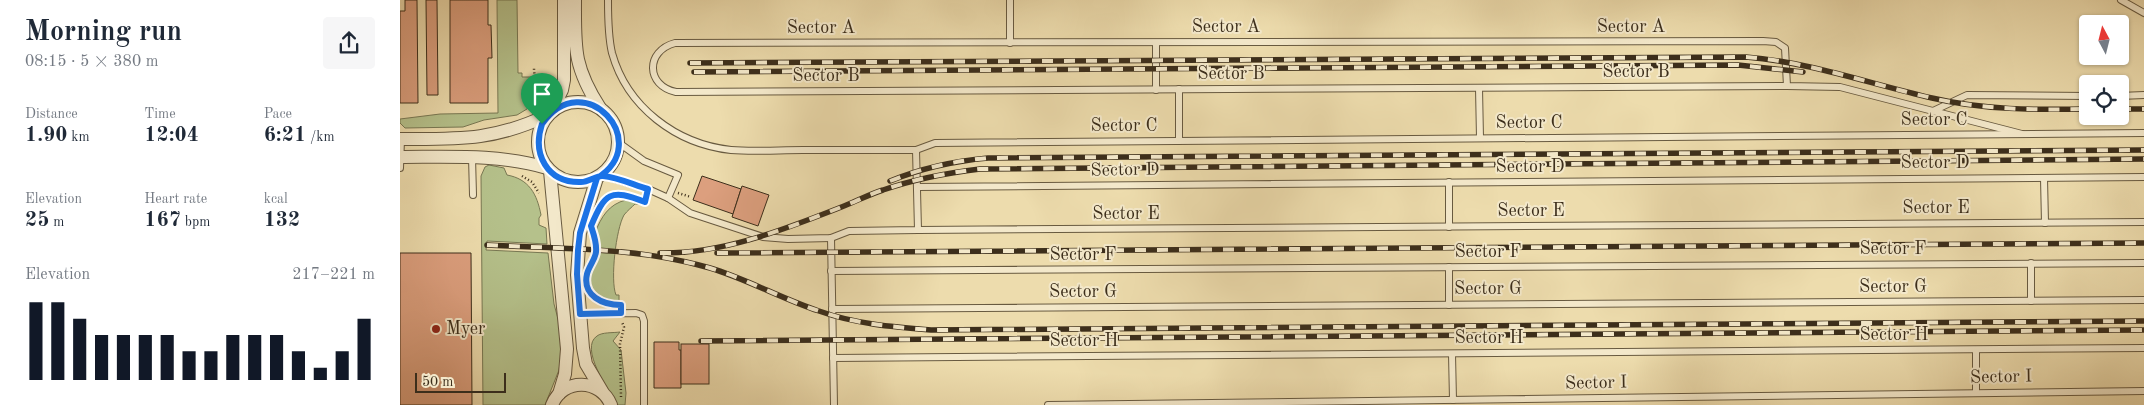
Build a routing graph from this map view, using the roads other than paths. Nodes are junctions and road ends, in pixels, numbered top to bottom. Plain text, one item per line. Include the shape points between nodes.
1 (564, 0) edge
2 (575, 0) edge
3 (608, 0) edge
4 (1010, 0) edge
5 (2121, 0) edge
6 (2144, 13) edge
7 (1156, 42) junction
8 (1010, 43) junction
9 (1787, 86) junction
10 (1479, 88) junction
11 (1179, 89) junction
12 (1156, 90) junction
13 (676, 92) joint
14 (2144, 95) edge
15 (2079, 96) edge
16 (2129, 96) edge
17 (600, 108) junction
18 (1933, 111) junction
19 (551, 113) junction
20 (2144, 133) edge
21 (2022, 134) junction
22 (1480, 138) junction
23 (400, 139) edge
24 (1179, 140) junction
25 (619, 143) junction
26 (916, 150) junction
27 (472, 156) junction
28 (400, 157) edge
29 (400, 168) edge
30 (549, 169) junction
31 (599, 177) junction
32 (2144, 177) edge
33 (2044, 178) junction
34 (1449, 182) junction
35 (917, 187) junction
36 (473, 195) dead end
37 (668, 198) junction
38 (2144, 222) edge
39 (2045, 223) junction
40 (1449, 227) junction
41 (918, 230) junction
42 (831, 238) junction
43 (2031, 263) junction
44 (2144, 263) edge
45 (1449, 267) junction
46 (832, 271) junction
47 (2030, 300) junction
48 (2144, 300) edge
49 (1449, 305) junction
50 (832, 309) junction
51 (580, 314) junction
52 (2144, 348) edge
53 (1976, 350) junction
54 (1452, 354) junction
55 (833, 358) junction
56 (602, 391) junction
57 (2144, 391) edge
58 (1976, 393) junction
59 (556, 399) edge
60 (1453, 400) junction
61 (615, 403) edge
62 (644, 405) edge
63 (834, 405) edge
64 (1048, 405) edge

1 - 19 street via 565,68 562,90
2 - 17 street via 577,61 583,80
3 - 26 lane, Sector C via 609,38 624,82 661,124 691,141 738,150
4 - 8 lane
5 - 6 lane
7 - 8 lane, Sector A
7 - 9 lane, Sector A via 1776,42 1785,48
7 - 12 lane
8 - 13 lane, Sector A via 675,44 658,51 653,68 660,84
9 - 10 lane, Sector B
9 - 18 lane, Sector B via 1840,87
10 - 11 lane, Sector B
10 - 22 lane
11 - 12 lane, Sector B
11 - 24 lane
12 - 13 lane, Sector B
14 - 16 lane
15 - 18 lane via 1967,95
17 - 19 street via 576,102
17 - 25 street via 617,129
18 - 21 lane, Sector B
19 - 23 street via 494,135
19 - 30 street via 538,135 541,158
20 - 21 lane, Sector C
21 - 22 lane, Sector C
22 - 24 lane, Sector C
23 - 28 lane
24 - 26 lane, Sector C via 935,142
25 - 31 street via 617,155
25 - 37 lane via 644,161 678,174
26 - 35 lane
27 - 28 street
27 - 30 street via 524,161
27 - 36 lane
28 - 29 lane
30 - 31 street via 572,182
30 - 59 street via 567,349 565,374
31 - 37 lane, Sector E via 648,189
31 - 51 street via 580,233 577,274
32 - 33 lane, Sector D
33 - 34 lane, Sector D
33 - 39 lane
34 - 35 lane, Sector D
34 - 40 lane
35 - 41 lane
37 - 42 lane, Sector E via 690,213 762,237
38 - 39 lane, Sector E
39 - 40 lane, Sector E
40 - 41 lane, Sector E
41 - 42 lane, Sector E via 849,231
42 - 46 lane
43 - 44 lane, Sector F
43 - 45 lane, Sector F
43 - 47 lane
45 - 46 lane, Sector F
45 - 49 lane
46 - 50 lane
47 - 48 lane, Sector G
47 - 49 lane, Sector G
49 - 50 lane, Sector G
50 - 55 lane
51 - 56 street via 586,364
51 - 62 lane via 640,314 644,318
52 - 53 lane, Sector H
53 - 54 lane, Sector H
53 - 58 lane
54 - 55 lane, Sector H
54 - 60 lane
55 - 63 lane
56 - 59 street via 594,386 575,385
56 - 61 street
57 - 58 lane, Sector I
58 - 60 lane, Sector I
60 - 64 lane, Sector I

